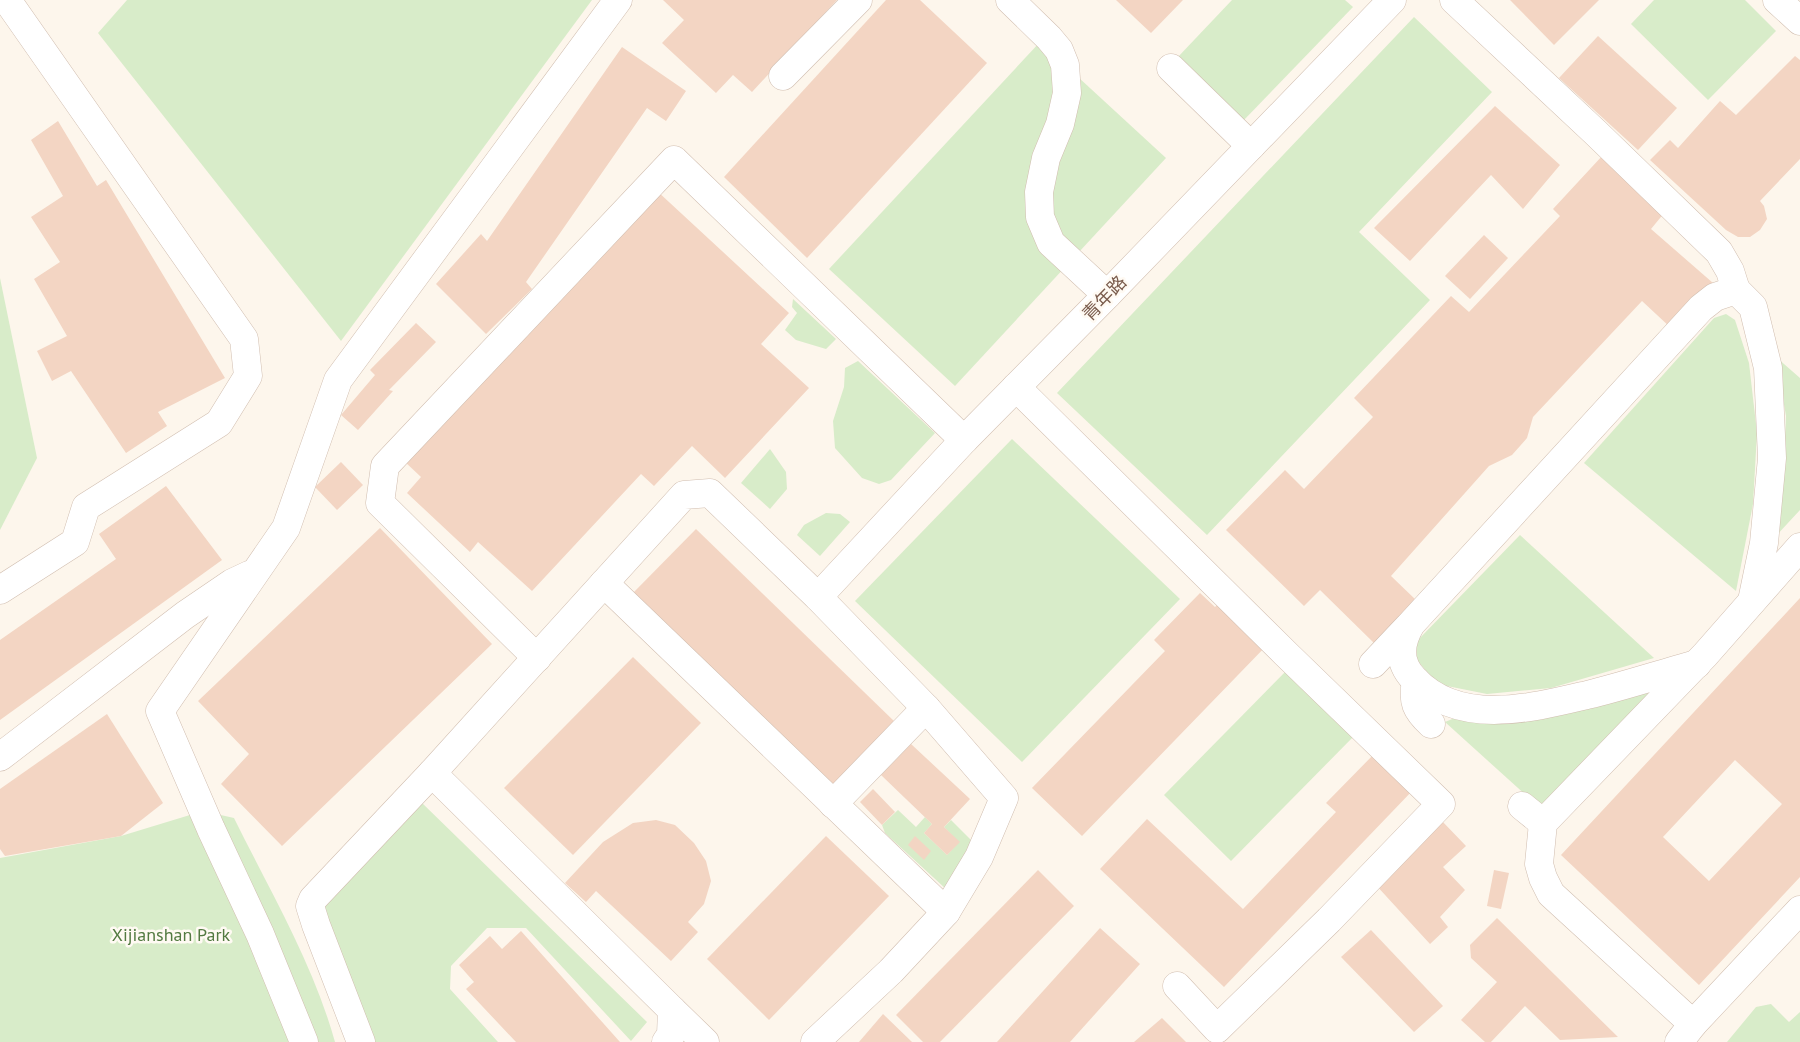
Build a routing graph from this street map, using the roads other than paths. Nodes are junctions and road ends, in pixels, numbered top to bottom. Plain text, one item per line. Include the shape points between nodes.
1 (7, 0) edge
2 (618, 0) edge
3 (858, 0) edge
4 (1010, 0) edge
5 (1392, 0) edge
6 (1454, 0) edge
7 (1171, 68) dead end
8 (783, 76) dead end
9 (1251, 146) junction
10 (1736, 290) junction
11 (1107, 295) junction
12 (1016, 387) junction
13 (964, 440) junction
14 (1800, 547) edge
15 (255, 572) junction
16 (604, 584) junction
17 (0, 590) edge
18 (818, 597) junction
19 (1752, 602) junction
20 (1411, 624) junction
21 (537, 658) junction
22 (1373, 664) dead end
23 (1697, 664) junction
24 (1416, 681) junction
25 (926, 708) junction
26 (1431, 724) dead end
27 (0, 757) edge
28 (432, 773) junction
29 (833, 804) junction
30 (1522, 806) dead end
31 (1542, 823) junction
32 (1800, 910) edge
33 (946, 912) junction
34 (1177, 986) dead end
35 (672, 1010) junction
36 (1686, 1033) edge
37 (1216, 1035) edge
38 (304, 1042) edge
39 (361, 1042) edge
40 (666, 1042) edge
41 (705, 1042) edge
42 (815, 1042) edge

1 - 17 street via 244,339 248,376 219,423 86,507 75,542
2 - 15 street via 338,380 286,528
3 - 8 street
4 - 11 street via 1050,38 1065,65 1067,94 1060,124 1046,158 1039,192 1040,218 1051,243
5 - 9 street, 青年路
6 - 10 street via 1719,252
7 - 9 street
9 - 11 street, 青年路
10 - 19 street via 1753,307 1768,368 1772,458 1764,543
10 - 20 street via 1714,297 1701,308
11 - 12 street, 青年路
12 - 13 street, 青年路
12 - 37 street via 1441,804
13 - 18 street, 青年路
13 - 21 street via 674,160 385,466 380,503
14 - 19 street
15 - 27 street via 232,582 185,616
15 - 38 street via 160,711 260,934
16 - 18 street via 684,495 710,493
16 - 21 street
16 - 29 street
18 - 25 street
19 - 23 street
20 - 22 street
20 - 24 street via 1403,638 1402,651 1406,668
21 - 28 street
23 - 24 street via 1530,708 1481,710 1450,704
23 - 31 street
24 - 26 street via 1413,696 1416,707
25 - 29 street
25 - 33 street via 1004,798 979,857
28 - 35 street
28 - 39 street via 313,899 310,906
29 - 33 street
30 - 31 street
31 - 36 street via 1539,864 1551,894
32 - 36 street
33 - 42 street via 891,972
34 - 37 street
35 - 40 street via 671,1034
35 - 41 street

